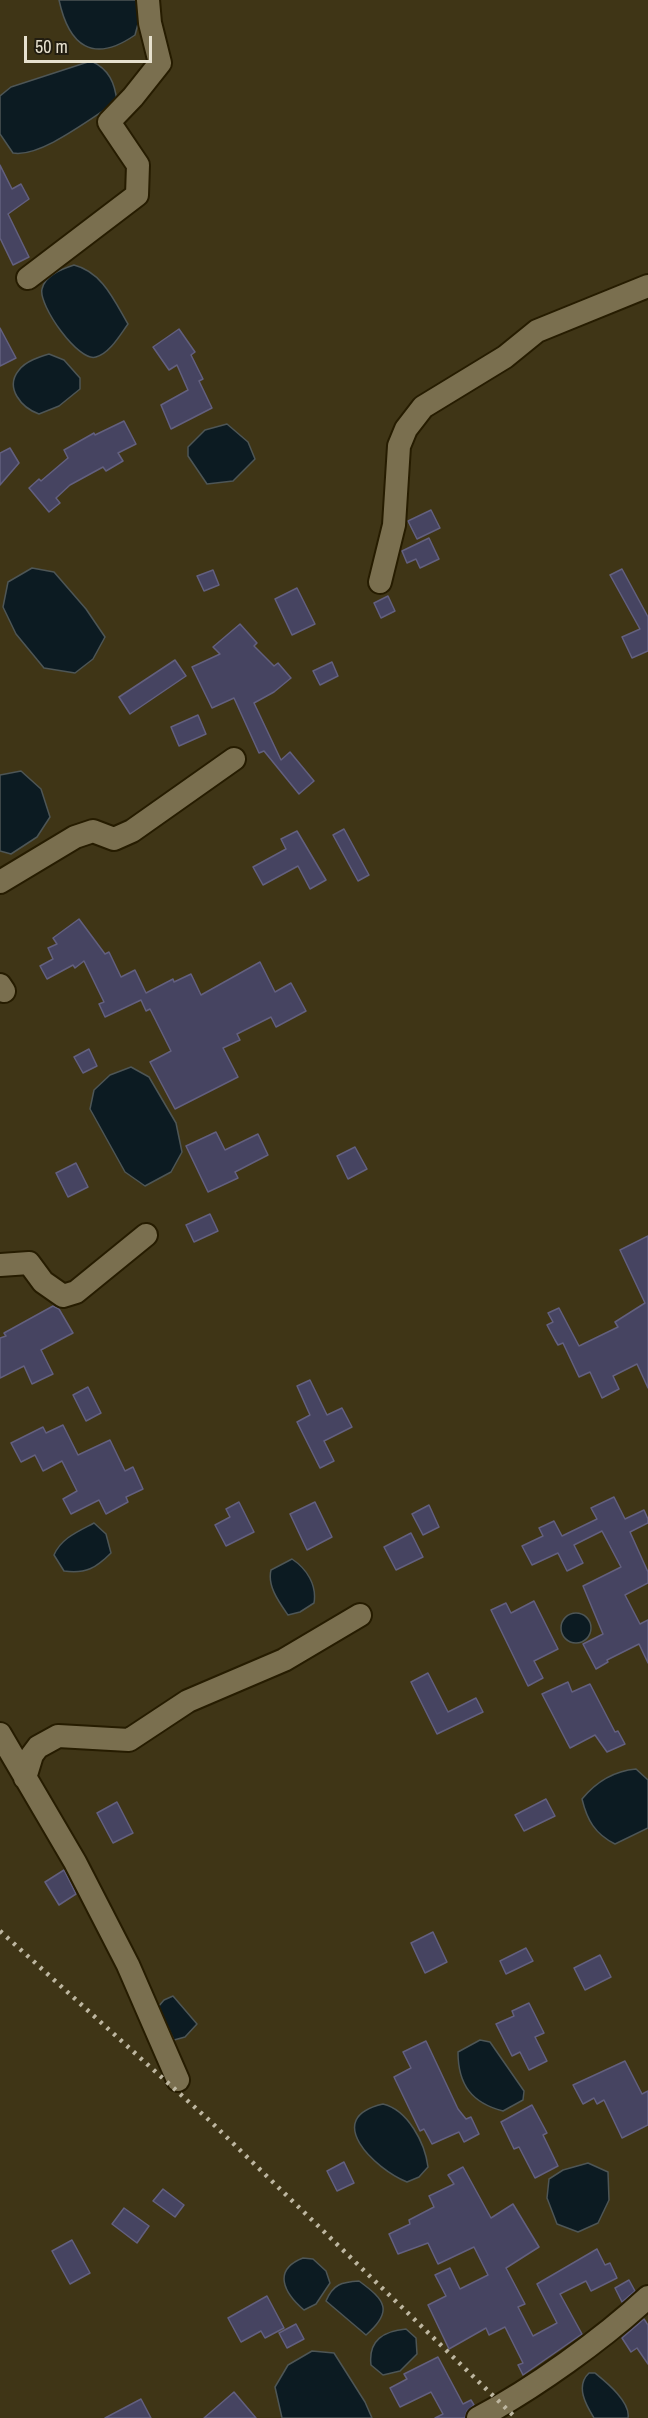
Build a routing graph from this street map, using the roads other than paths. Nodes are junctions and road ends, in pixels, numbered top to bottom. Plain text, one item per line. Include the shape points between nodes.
1 (148, 0) edge
2 (28, 278) dead end
3 (648, 286) edge
4 (380, 582) dead end
5 (234, 759) dead end
6 (0, 882) edge
7 (146, 1235) dead end
8 (0, 1265) edge
9 (360, 1615) dead end
10 (0, 1734) edge
11 (25, 1778) junction
12 (178, 2080) dead end
13 (648, 2297) edge
14 (478, 2418) edge

1 - 2 street via 160,63 109,122 138,165 137,195
3 - 4 street via 537,331 505,357 423,407 405,429 399,446 394,525
5 - 6 street via 132,831 114,839 93,831 75,837
7 - 8 street via 76,1292 63,1296 43,1282 29,1263
9 - 11 street via 284,1660 188,1701 129,1740 58,1736 38,1746
10 - 11 street
11 - 12 street via 75,1862 128,1965
13 - 14 street via 603,2334

